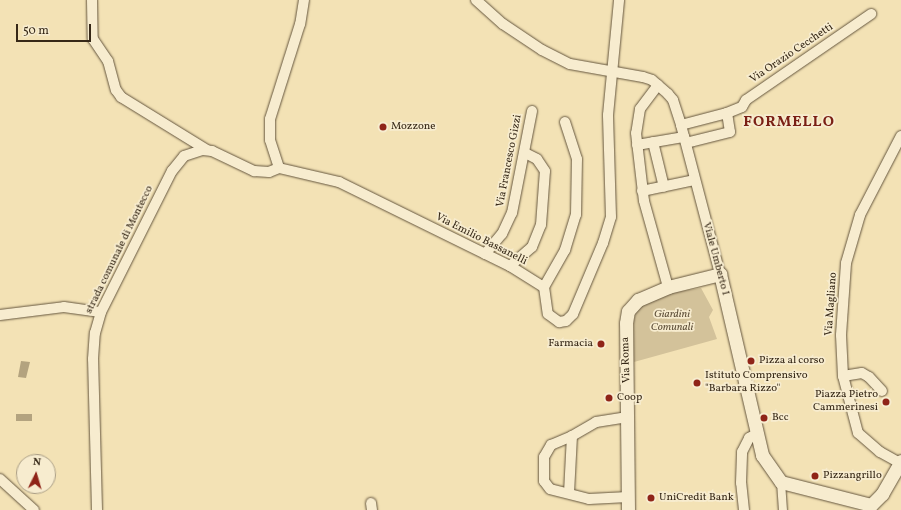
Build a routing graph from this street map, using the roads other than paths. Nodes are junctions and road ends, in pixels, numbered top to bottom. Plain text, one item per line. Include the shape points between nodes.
1 (92, 0) edge
2 (304, 0) edge
3 (476, 0) edge
4 (619, 0) edge
5 (871, 14) dead end
6 (612, 70) junction
7 (658, 85) junction
8 (532, 111) dead end
9 (727, 113) junction
10 (564, 122) dead end
11 (681, 125) junction
12 (901, 136) edge
13 (685, 140) junction
14 (653, 142) junction
15 (637, 145) junction
16 (207, 150) junction
17 (525, 153) junction
18 (279, 168) junction
19 (694, 180) junction
20 (664, 186) junction
21 (642, 191) junction
22 (485, 254) junction
23 (510, 266) junction
24 (720, 274) junction
25 (544, 287) junction
26 (668, 287) junction
27 (101, 312) junction
28 (0, 315) edge
29 (843, 376) junction
30 (882, 391) dead end
31 (628, 417) junction
32 (756, 434) junction
33 (572, 436) junction
34 (900, 462) edge
35 (0, 479) edge
36 (781, 482) junction
37 (568, 493) junction
38 (628, 504) edge
39 (873, 508) edge
40 (34, 510) edge
41 (98, 510) edge
42 (744, 510) edge
43 (783, 510) edge

1 - 16 street via 93,39 108,61 116,90 121,97
2 - 18 street via 300,24 270,119 270,140
3 - 6 street, Viale Umberto I via 503,24 542,50 570,64
4 - 6 street
5 - 9 street, Via Orazio Cecchetti via 746,100 742,107
6 - 7 street, Viale Umberto I via 643,77
6 - 25 street via 608,130 612,204 608,228 569,319 559,322 548,314
7 - 11 street, Viale Umberto I via 673,100
7 - 15 street via 640,109 636,127
8 - 17 street, Via Francesco Gizzi
9 - 11 street, Via Orazio Cecchetti
9 - 13 street via 730,132
10 - 25 street via 577,159 577,208 570,239
11 - 13 street, Viale Umberto I
12 - 29 street, Via Magliano via 860,215 846,263 841,335
13 - 14 street
13 - 19 street, Viale Umberto I
14 - 15 street
14 - 20 street
15 - 21 street
16 - 18 street via 254,171 265,172
16 - 27 street, strada comunale di Montecco via 190,152 177,164
17 - 22 street, Via Francesco Gizzi via 510,219 502,234
17 - 23 street via 537,159 544,171 541,225 532,247
18 - 22 street, Via Emilio Bassanelli via 339,182
19 - 20 street
19 - 24 street, Viale Umberto I
20 - 21 street
21 - 26 street
22 - 23 street, Via Emilio Bassanelli
23 - 25 street, Via Emilio Bassanelli
24 - 26 street, Via Roma
24 - 32 street, Viale Umberto I
26 - 31 street, Via Roma via 638,300 627,313
27 - 28 street via 64,307
27 - 41 street, strada comunale di Montecco via 93,354
29 - 30 street via 862,373
29 - 34 street, Via Magliano via 858,433 880,452
31 - 33 street via 599,420
31 - 38 street, Via Roma
32 - 36 street, Viale Umberto I via 762,455
32 - 42 street via 749,438 742,452 741,483
33 - 37 street
33 - 37 street via 551,445 544,456 546,486
34 - 39 street
35 - 40 street
36 - 39 street
36 - 43 street
37 - 38 street via 594,500

